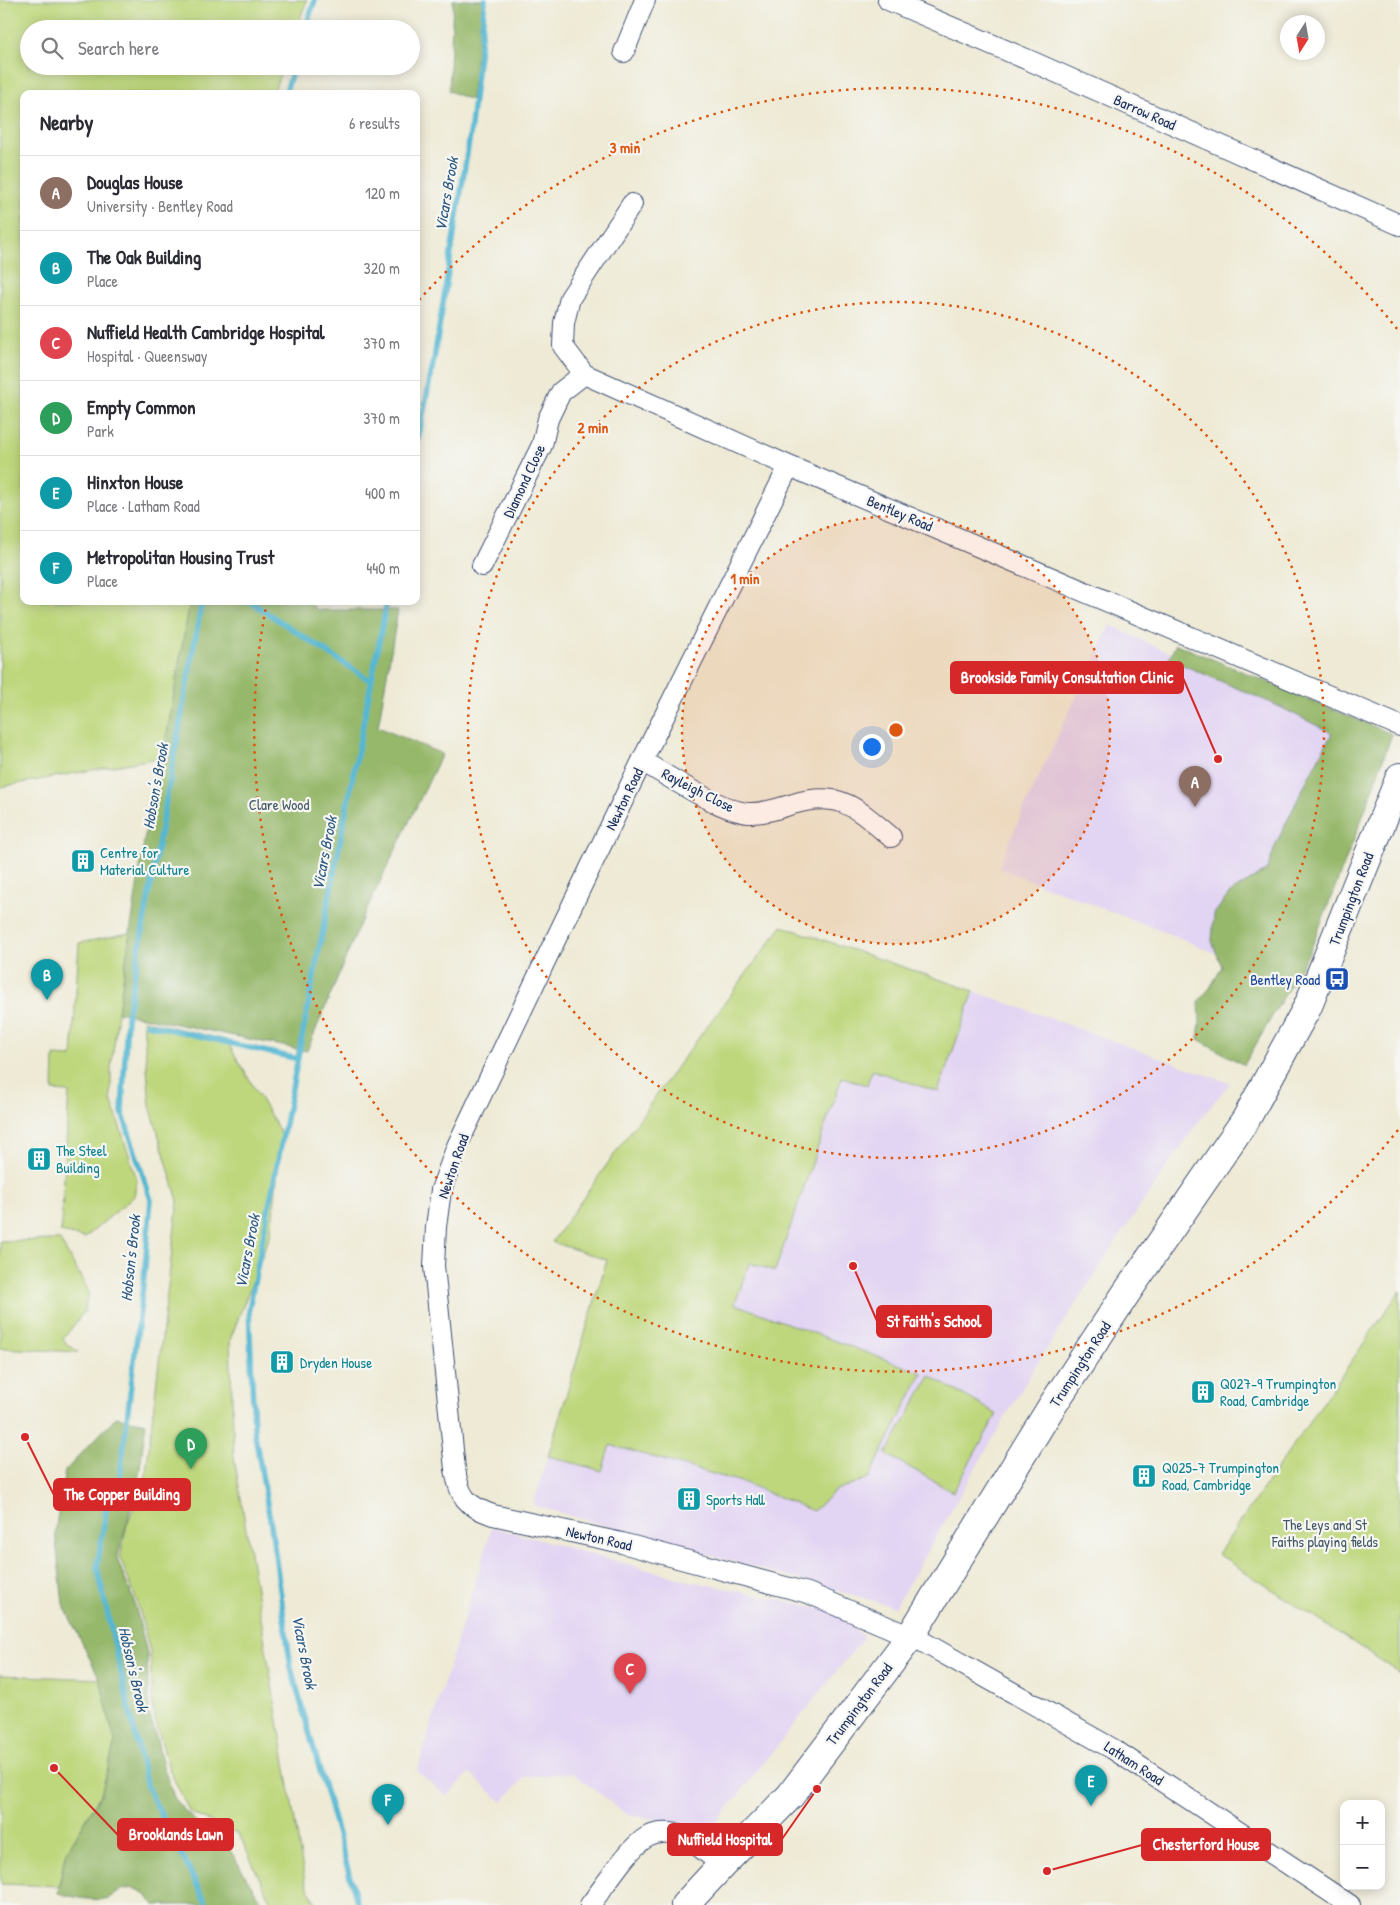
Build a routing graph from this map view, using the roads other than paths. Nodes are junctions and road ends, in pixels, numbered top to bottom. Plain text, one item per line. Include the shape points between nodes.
1 (645, 0) edge
2 (888, 0) edge
3 (624, 52) dead end
4 (632, 204) dead end
5 (1400, 226) edge
6 (584, 374) junction
7 (789, 466) junction
8 (482, 566) dead end
9 (1400, 726) edge
10 (642, 761) junction
11 (1400, 777) edge
12 (891, 837) dead end
13 (910, 1637) junction
14 (722, 1865) junction
15 (590, 1905) edge
16 (685, 1905) edge
17 (1350, 1905) edge

1 - 3 street
2 - 5 street, Barrow Road
4 - 6 street, Bentley Road via 570,298 563,346
6 - 7 street, Bentley Road
6 - 8 street, Diamond Close via 561,392 548,419 542,445
7 - 9 street, Bentley Road
7 - 10 street, Newton Road
10 - 12 street, Rayleigh Close via 732,810 749,813 813,798 836,800 855,807
10 - 13 street, Newton Road via 457,1146 441,1190 434,1266 457,1482 469,1504 493,1515 622,1543 808,1593
11 - 13 main road, Trumpington Road via 1308,1006 1246,1119 1052,1406
13 - 14 main road, Trumpington Road via 790,1796
13 - 17 street, Latham Road via 1113,1749
14 - 15 street via 680,1835 665,1832 648,1837 633,1850
14 - 16 main road, Trumpington Road

